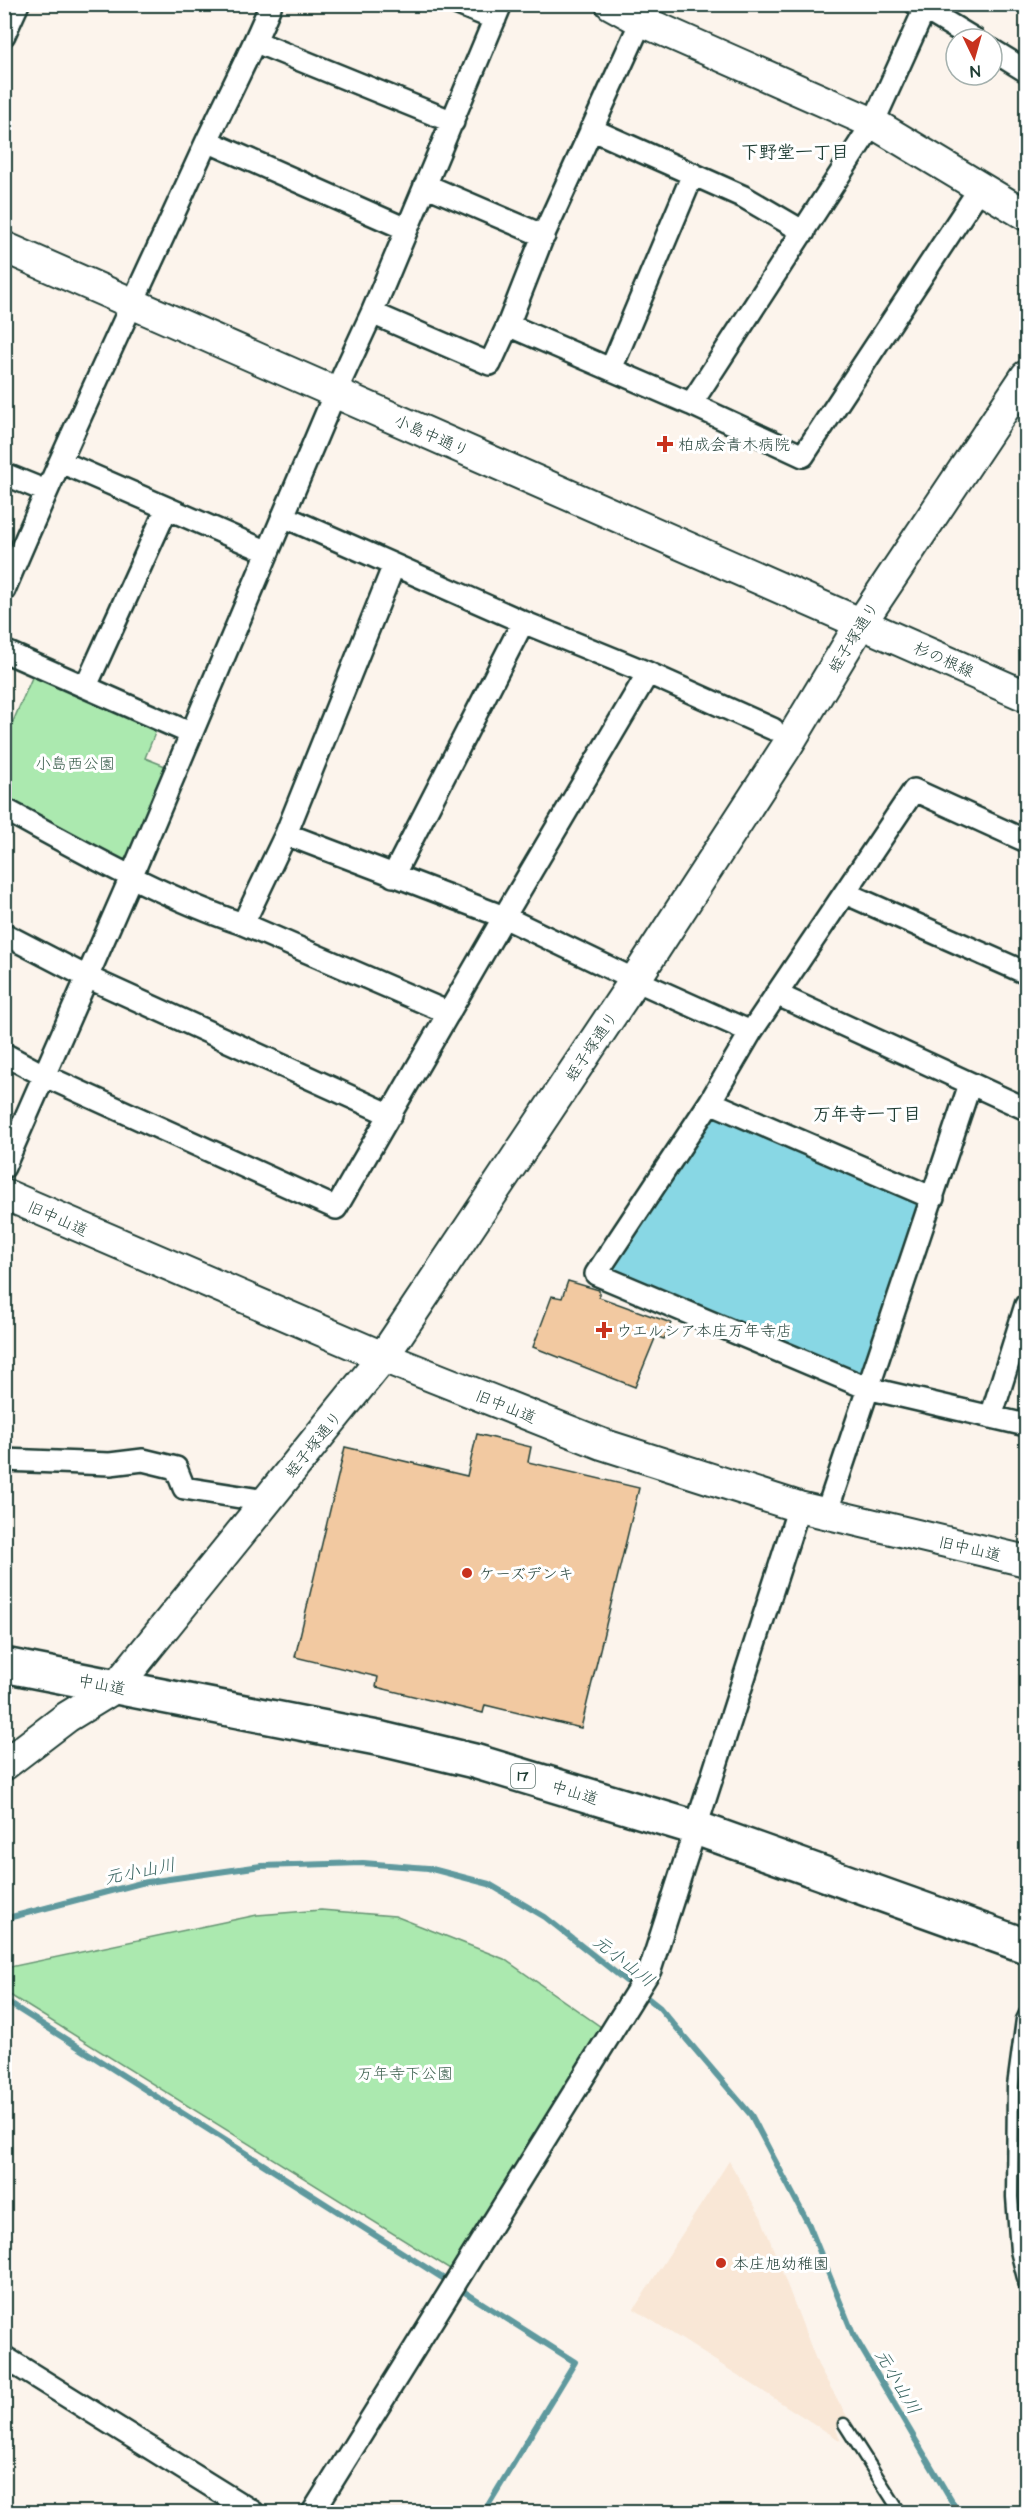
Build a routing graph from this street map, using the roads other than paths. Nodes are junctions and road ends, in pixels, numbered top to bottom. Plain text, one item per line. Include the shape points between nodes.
1 (18, 4) edge
2 (271, 4) edge
3 (458, 4) edge
4 (611, 4) edge
5 (923, 6) edge
6 (498, 12) edge
7 (646, 13) edge
8 (955, 27) edge
9 (4, 34) edge
10 (256, 42) junction
11 (1004, 57) edge
12 (1026, 71) edge
13 (453, 122) junction
14 (873, 123) junction
15 (591, 129) junction
16 (207, 141) junction
17 (693, 174) junction
18 (425, 185) junction
19 (980, 188) junction
20 (1026, 214) edge
21 (406, 229) junction
22 (804, 232) junction
23 (544, 236) junction
24 (4, 247) edge
25 (133, 303) junction
26 (372, 313) junction
27 (508, 325) junction
28 (611, 369) junction
29 (1026, 376) edge
30 (335, 393) junction
31 (691, 404) junction
32 (61, 462) junction
33 (4, 474) edge
34 (46, 491) junction
35 (166, 510) junction
36 (283, 516) junction
37 (268, 552) junction
38 (394, 565) junction
39 (4, 590) edge
40 (523, 622) junction
41 (861, 622) junction
42 (4, 651) edge
43 (648, 673) junction
44 (86, 686) junction
45 (1026, 696) edge
46 (773, 729) dead end
47 (190, 733) junction
48 (4, 809) edge
49 (286, 834) junction
50 (1026, 841) edge
51 (393, 876) junction
52 (131, 877) junction
53 (845, 893) junction
54 (504, 918) junction
55 (243, 924) junction
56 (4, 934) edge
57 (1026, 973) edge
58 (87, 977) junction
59 (635, 980) junction
60 (776, 994) junction
61 (448, 1012) junction
62 (751, 1032) junction
63 (4, 1054) edge
64 (45, 1076) junction
65 (970, 1084) junction
66 (710, 1102) junction
67 (1026, 1109) edge
68 (391, 1115) junction
69 (4, 1167) edge
70 (4, 1194) edge
71 (933, 1198) junction
72 (1026, 1305) edge
73 (383, 1357) junction
74 (867, 1388) junction
75 (991, 1417) junction
76 (1026, 1425) edge
77 (4, 1460) edge
78 (266, 1501) junction
79 (813, 1511) junction
80 (1026, 1561) edge
81 (4, 1665) edge
82 (116, 1687) junction
83 (4, 1765) edge
84 (696, 1827) junction
85 (1026, 1946) edge
86 (1026, 2011) edge
87 (1026, 2290) edge
88 (4, 2357) edge
89 (844, 2424) dead end
90 (253, 2512) edge
91 (313, 2512) edge
92 (900, 2512) edge

1 - 9 street
2 - 10 street
3 - 6 street
4 - 7 street
5 - 8 street
5 - 14 street
6 - 13 street
7 - 14 street
7 - 15 street
10 - 13 street
10 - 16 street
11 - 12 street
13 - 18 street
14 - 19 street
14 - 22 street
15 - 17 street
15 - 23 street
16 - 21 street
16 - 25 street
17 - 22 street via 744,197
17 - 28 street
18 - 21 street
18 - 23 street
19 - 20 street
19 - 31 street via 803,456
21 - 26 street
22 - 31 street
23 - 27 street
24 - 25 street, 小島中通り
25 - 30 street, 小島中通り
25 - 32 street
26 - 27 street via 490,364
26 - 30 street
27 - 28 street
28 - 31 street
29 - 41 street, 蛭子塚通り
30 - 36 street
30 - 41 street, 小島中通り
32 - 34 street
32 - 35 street
33 - 34 street
34 - 39 street
35 - 37 street
35 - 44 street
36 - 37 street
36 - 38 street
37 - 47 street
38 - 40 street
38 - 49 street
40 - 43 street
40 - 51 street
41 - 45 street, 杉の根線
41 - 59 street, 蛭子塚通り via 787,746
42 - 44 street
43 - 46 street
43 - 54 street
44 - 47 street
47 - 52 street
48 - 52 street
49 - 51 street
49 - 55 street
50 - 53 street via 914,790
51 - 54 street
52 - 55 street
52 - 58 street
53 - 57 street
53 - 60 street
54 - 59 street
54 - 61 street
55 - 61 street
56 - 58 street
58 - 64 street
58 - 68 street
59 - 62 street
59 - 73 street, 蛭子塚通り
60 - 62 street
60 - 65 street
61 - 68 street
62 - 66 street
63 - 64 street
64 - 68 street via 336,1208
64 - 69 street
65 - 67 street
65 - 71 street
66 - 71 street
66 - 74 street via 596,1275
70 - 73 street, 旧中山道
71 - 74 street
72 - 75 street
73 - 78 street, 蛭子塚通り
73 - 79 street, 旧中山道 via 602,1444
74 - 75 street
74 - 79 street
75 - 76 street
77 - 78 street via 110,1464 143,1460 176,1467 184,1488
78 - 82 street, 蛭子塚通り
79 - 80 street, 旧中山道
79 - 84 street
81 - 82 highway, 中山道 / 17
82 - 83 street, 蛭子塚通り
82 - 84 highway, 中山道 / 17 via 474,1761
84 - 85 highway, 中山道 / 17
84 - 91 street via 646,1977
86 - 87 lane via 1013,2086 1012,2197 1016,2251
88 - 90 street
89 - 92 lane

